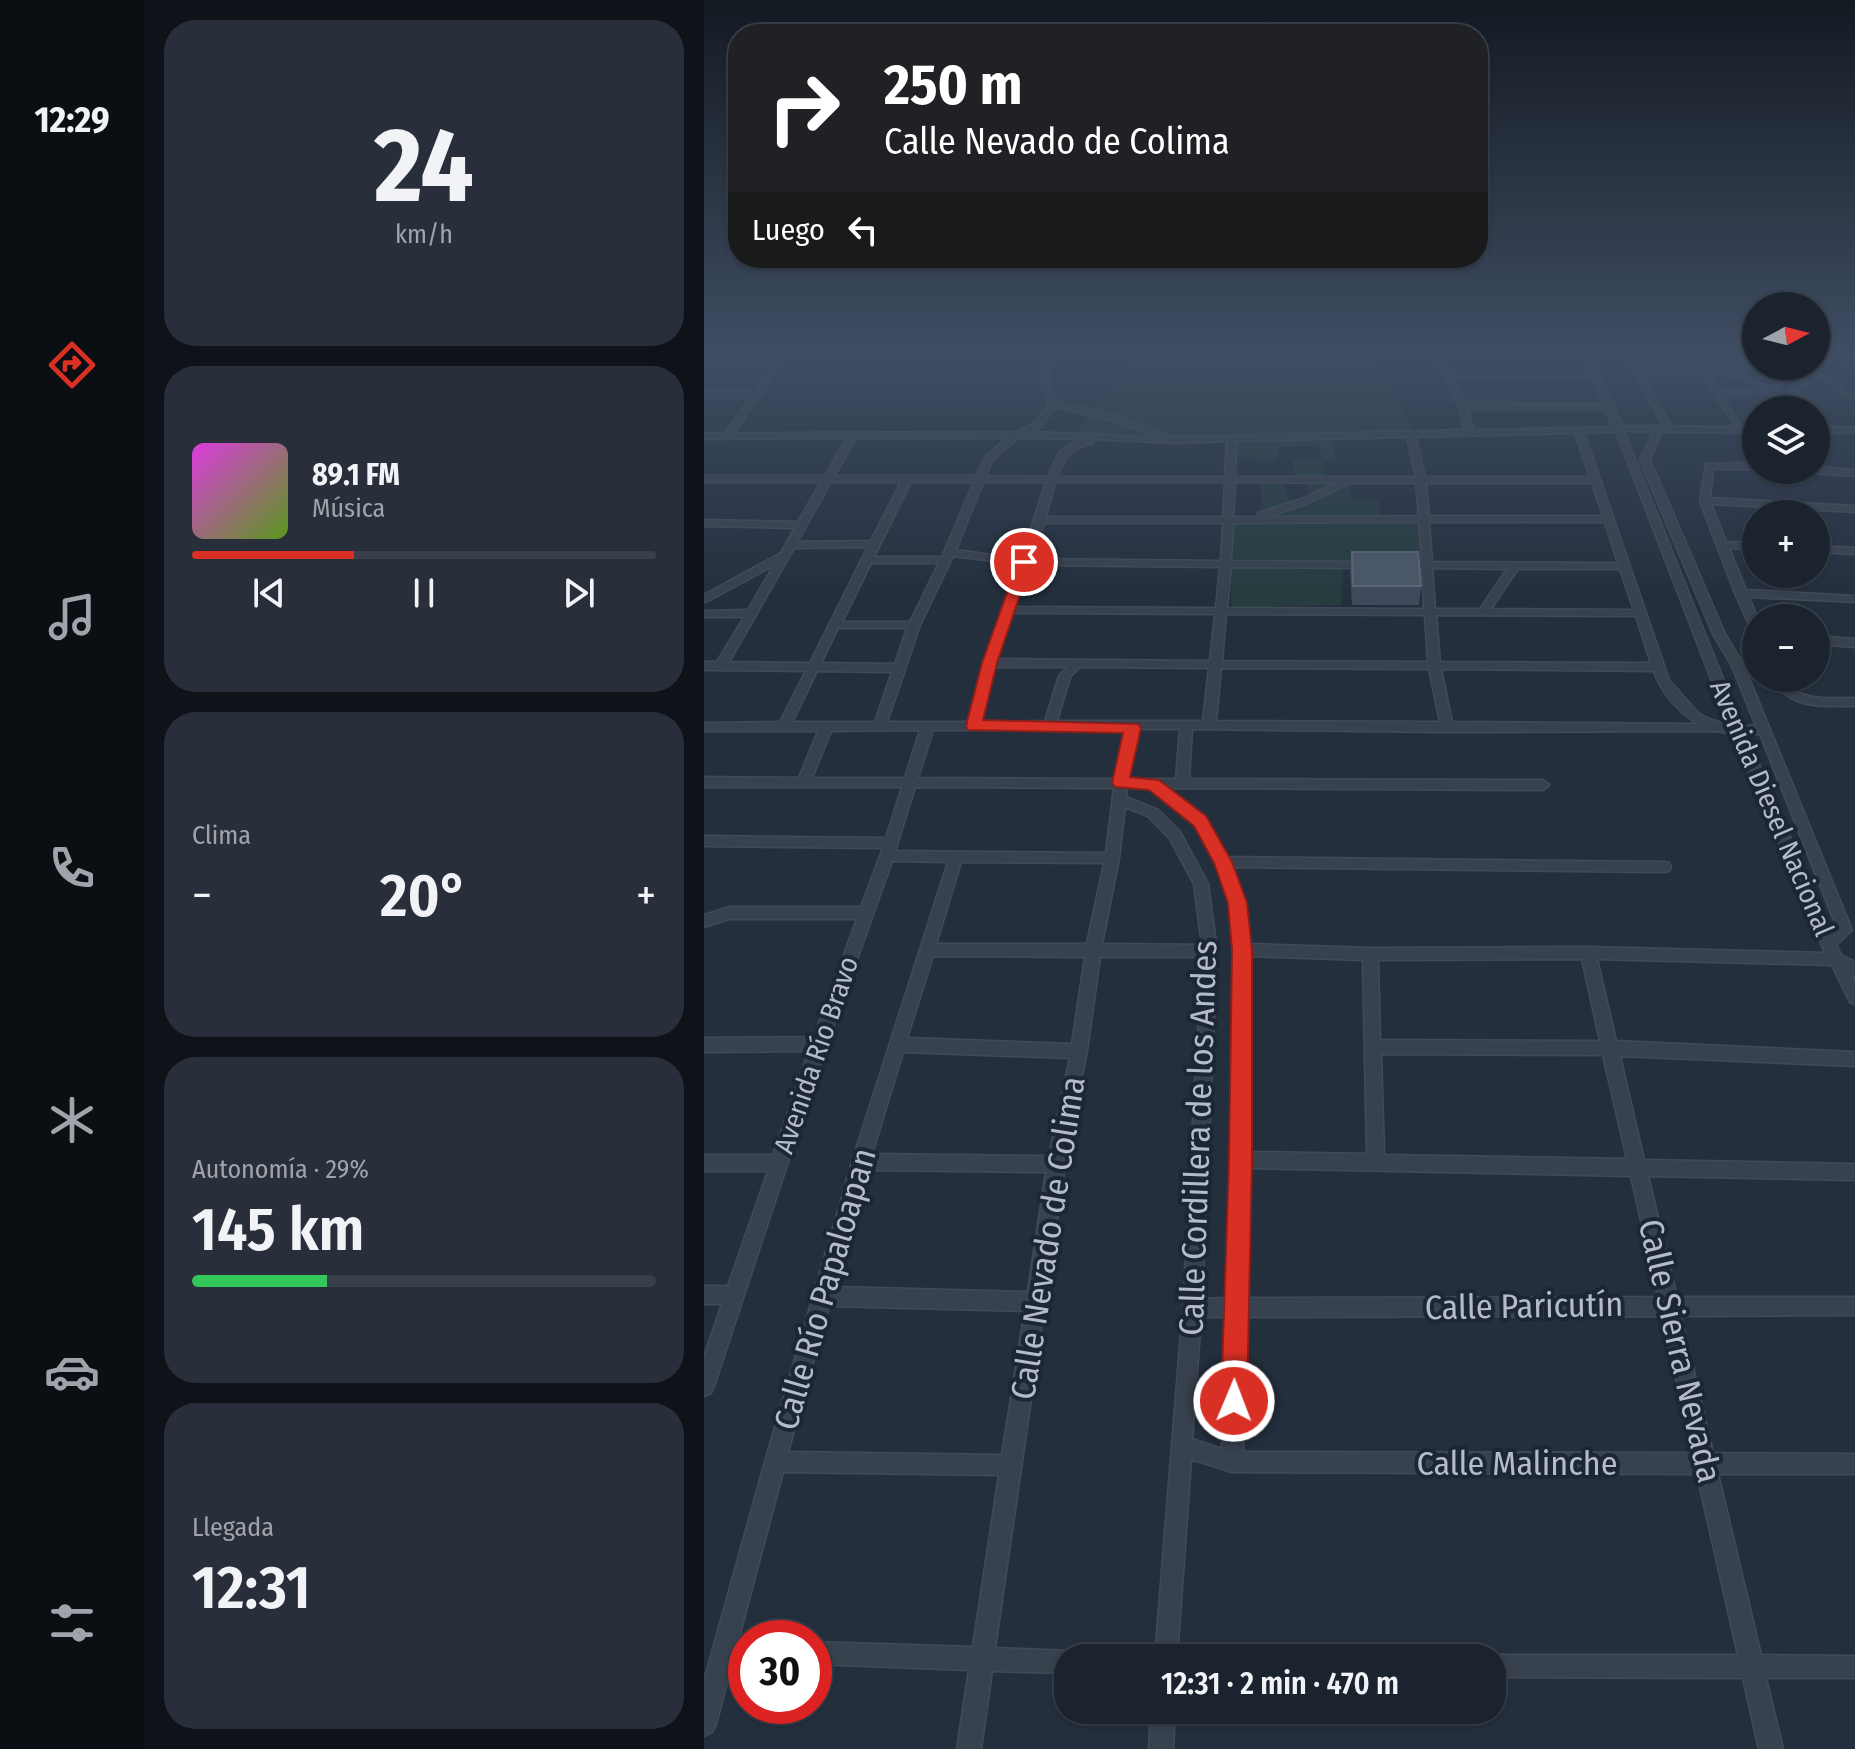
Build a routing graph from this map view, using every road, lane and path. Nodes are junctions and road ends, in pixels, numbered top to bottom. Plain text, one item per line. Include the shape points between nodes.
1 (731, 432) edge
2 (1025, 432) edge
3 (1153, 432) edge
4 (1535, 432) edge
5 (1580, 432) edge
6 (1613, 432) edge
7 (1621, 432) junction
8 (1629, 432) edge
9 (1662, 432) edge
10 (1411, 434) junction
11 (1471, 434) joint
12 (709, 436) edge
13 (728, 436) junction
14 (1015, 436) junction
15 (852, 437) junction
16 (1232, 437) junction
17 (1102, 438) junction
18 (1177, 440) junction
19 (1651, 443) junction
20 (704, 449) edge
21 (1742, 465) edge
22 (1830, 471) edge
23 (1855, 473) edge
24 (1231, 478) junction
25 (704, 479) edge
26 (1349, 479) junction
27 (1051, 480) junction
28 (1421, 480) junction
29 (1596, 480) junction
30 (828, 481) junction
31 (979, 481) junction
32 (906, 482) junction
33 (1705, 501) junction
34 (1855, 509) edge
35 (1250, 518) junction
36 (1424, 519) junction
37 (1609, 519) junction
38 (1040, 520) junction
39 (1228, 520) junction
40 (704, 523) edge
41 (802, 525) junction
42 (876, 544) junction
43 (1721, 545) junction
44 (1742, 546) edge
45 (788, 550) junction
46 (1830, 550) edge
47 (1855, 551) edge
48 (948, 556) junction
49 (868, 560) junction
50 (1024, 562) junction
51 (1226, 564) junction
52 (1374, 565) edge
53 (1387, 565) edge
54 (1427, 565) junction
55 (1515, 565) junction
56 (1624, 566) junction
57 (1740, 593) junction
58 (704, 599) edge
59 (1855, 599) edge
60 (1745, 604) edge
61 (1007, 610) junction
62 (1430, 611) junction
63 (1221, 612) junction
64 (1483, 612) junction
65 (752, 613) junction
66 (1638, 613) junction
67 (704, 614) edge
68 (836, 625) junction
69 (914, 625) junction
70 (1830, 641) edge
71 (1855, 643) edge
72 (990, 663) junction
73 (1076, 665) junction
74 (1214, 665) junction
75 (704, 666) edge
76 (721, 666) junction
77 (1434, 666) junction
78 (1657, 667) junction
79 (897, 668) junction
80 (811, 669) junction
81 (1785, 692) edge
82 (1855, 702) edge
83 (880, 724) junction
84 (827, 725) junction
85 (928, 725) junction
86 (1050, 725) junction
87 (1209, 725) junction
88 (784, 726) junction
89 (974, 726) junction
90 (1186, 726) junction
91 (704, 727) edge
92 (1133, 728) junction
93 (1447, 728) junction
94 (1713, 728) junction
95 (1764, 730) junction
96 (1738, 731) junction
97 (704, 782) edge
98 (804, 782) junction
99 (907, 783) junction
100 (1153, 784) junction
101 (1182, 785) junction
102 (1543, 785) dead end
103 (1120, 791) junction
104 (704, 841) edge
105 (888, 849) junction
106 (956, 857) junction
107 (1112, 858) junction
108 (1223, 862) junction
109 (1664, 867) dead end
110 (866, 913) junction
111 (704, 921) edge
112 (1828, 943) junction
113 (928, 950) junction
114 (1093, 950) junction
115 (1242, 950) junction
116 (1210, 951) junction
117 (1588, 953) junction
118 (1370, 954) junction
119 (1836, 959) junction
120 (1855, 970) edge
121 (1855, 997) edge
122 (819, 1044) junction
123 (704, 1045) edge
124 (900, 1045) junction
125 (1373, 1047) junction
126 (1610, 1048) junction
127 (1079, 1051) junction
128 (1855, 1059) edge
129 (1241, 1160) junction
130 (861, 1162) junction
131 (1376, 1162) junction
132 (704, 1163) edge
133 (779, 1163) junction
134 (1056, 1164) junction
135 (1638, 1167) junction
136 (1855, 1172) edge
137 (704, 1295) edge
138 (733, 1295) junction
139 (823, 1296) junction
140 (1038, 1302) junction
141 (1669, 1305) junction
142 (1855, 1306) edge
143 (1192, 1308) junction
144 (1236, 1309) junction
145 (704, 1386) edge
146 (1182, 1446) junction
147 (775, 1462) junction
148 (1232, 1462) junction
149 (1706, 1463) junction
150 (1855, 1464) edge
151 (1010, 1465) junction
152 (742, 1620) edge
153 (1167, 1644) edge
154 (832, 1654) edge
155 (983, 1660) junction
156 (1054, 1662) edge
157 (1506, 1666) edge
158 (1855, 1667) edge
159 (728, 1668) edge
160 (1753, 1668) junction
161 (704, 1724) edge
162 (1162, 1724) edge
163 (969, 1749) edge
164 (1161, 1749) edge
165 (1771, 1749) edge

1 - 13 street
2 - 14 street
3 - 18 street
4 - 11 street
5 - 29 street
6 - 7 street
7 - 8 street
7 - 19 street
7 - 96 street, Avenida Diesel Nacional
9 - 19 street
10 - 11 street
10 - 16 street
10 - 28 street
12 - 13 street
12 - 20 street
13 - 15 street
14 - 15 street
14 - 17 street
14 - 31 street via 988,459
15 - 30 street
16 - 18 street
16 - 24 street
17 - 18 street
17 - 27 street via 1062,453
19 - 95 street via 1645,460
21 - 33 street via 1709,466
22 - 23 street
24 - 26 street
24 - 27 street
24 - 39 street
25 - 30 street
26 - 28 street
26 - 35 street via 1302,502
27 - 31 street
27 - 38 street
28 - 29 street
28 - 36 street
29 - 37 street
30 - 32 street
30 - 41 street
31 - 32 street
31 - 48 street
32 - 42 street
33 - 34 street
33 - 43 street
35 - 36 street
35 - 39 street
36 - 37 street
36 - 54 street
37 - 56 street
38 - 39 street
38 - 50 street
39 - 51 street
40 - 41 street
41 - 45 street
42 - 45 street
42 - 49 street
43 - 44 street
43 - 57 street
45 - 58 street
45 - 65 street
46 - 47 street
48 - 49 street
48 - 50 street
48 - 69 street
49 - 68 street
50 - 51 street
50 - 61 street
51 - 52 street
51 - 63 street
53 - 54 street
54 - 55 street
54 - 62 street
55 - 56 street
55 - 64 street
56 - 66 street
57 - 59 street
57 - 60 street
61 - 63 street
61 - 72 street
62 - 63 street
62 - 64 street
62 - 77 street
63 - 74 street
64 - 66 street
65 - 67 street
65 - 76 street
66 - 78 street
68 - 69 street
68 - 80 street
69 - 79 street
70 - 71 street
72 - 73 street
72 - 89 street
73 - 74 street
73 - 86 street via 1065,676
74 - 77 street
74 - 87 street
75 - 76 street
76 - 80 street
77 - 78 street
77 - 93 street
78 - 94 street via 1680,706
79 - 80 street
79 - 83 street
80 - 88 street
81 - 82 street via 1796,698
83 - 84 street
83 - 85 street
84 - 88 street
84 - 98 street
85 - 89 street
85 - 99 street, Avenida Río Bravo
86 - 89 street
86 - 92 street
87 - 90 street
87 - 93 street
88 - 91 street
90 - 92 street
90 - 101 street
92 - 103 street, Calle Nevado de Colima
93 - 94 street
94 - 96 street
95 - 96 street
95 - 112 street via 1845,930
96 - 112 street, Avenida Diesel Nacional
97 - 98 street
98 - 99 street
99 - 103 street
99 - 105 street, Avenida Río Bravo
100 - 101 street
100 - 103 street
100 - 108 street via 1200,821
101 - 102 street
103 - 107 street, Calle Nevado de Colima
103 - 116 street, Calle Cordillera de los Andes via 1175,836 1201,884
104 - 105 street
105 - 106 street
105 - 110 street, Avenida Río Bravo
106 - 107 street
106 - 113 street, Calle Río Papaloapan
107 - 114 street, Calle Nevado de Colima
108 - 109 street
108 - 115 street via 1238,903
110 - 111 street via 729,913
110 - 122 street, Avenida Río Bravo
112 - 119 street, Avenida Diesel Nacional
113 - 114 street
113 - 124 street, Calle Río Papaloapan
114 - 116 street
114 - 127 street, Calle Nevado de Colima
115 - 118 street
115 - 129 street
116 - 143 street, Calle Cordillera de los Andes
117 - 118 street
117 - 119 street
117 - 126 street, Calle Sierra Nevada
118 - 125 street
119 - 120 street
119 - 121 street, Avenida Diesel Nacional
122 - 123 street
122 - 133 street, Avenida Río Bravo
124 - 127 street
124 - 130 street, Calle Río Papaloapan
125 - 126 street
125 - 131 street
126 - 128 street
126 - 135 street, Calle Sierra Nevada
127 - 134 street, Calle Nevado de Colima
129 - 131 street
129 - 144 street
130 - 134 street
130 - 139 street, Calle Río Papaloapan
131 - 135 street
132 - 133 street
133 - 138 street, Avenida Río Bravo
134 - 140 street, Calle Nevado de Colima
135 - 136 street
135 - 141 street, Calle Sierra Nevada
137 - 138 street
138 - 145 street, Avenida Río Bravo
139 - 140 street
139 - 147 street, Calle Río Papaloapan
140 - 151 street, Calle Nevado de Colima
141 - 142 street, Calle Paricutín
141 - 144 street, Calle Paricutín
141 - 149 street, Calle Sierra Nevada
143 - 144 street, Calle Paricutín
143 - 146 street, Calle Cordillera de los Andes
144 - 148 street
146 - 148 street, Calle Malinche
146 - 153 street, Calle Cordillera de los Andes
147 - 151 street
147 - 152 street, Calle Río Papaloapan
148 - 149 street, Calle Malinche
149 - 150 street, Calle Malinche
149 - 160 street, Calle Sierra Nevada
151 - 155 street, Calle Nevado de Colima
154 - 155 street
155 - 156 street
155 - 163 street, Calle Nevado de Colima
157 - 160 street
158 - 160 street
159 - 161 street, Calle Río Papaloapan
160 - 165 street, Calle Sierra Nevada
162 - 164 street

